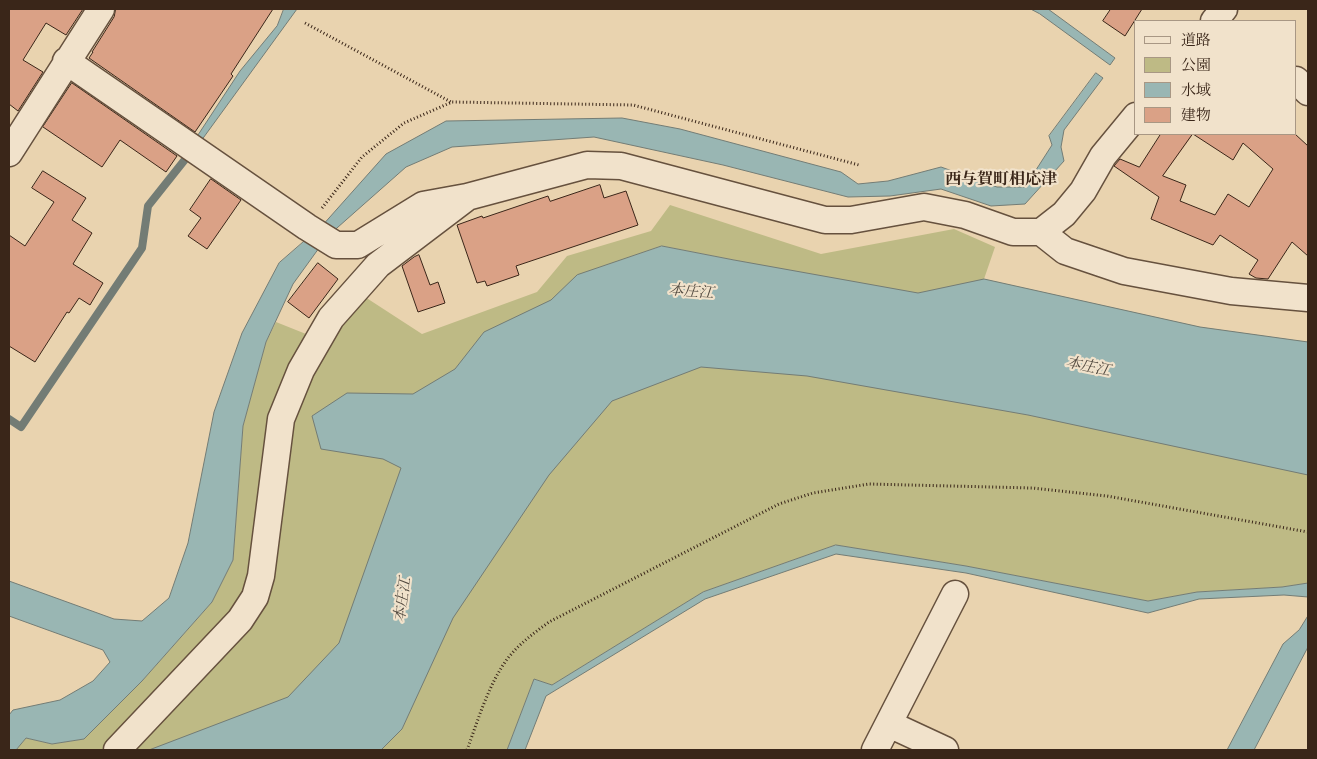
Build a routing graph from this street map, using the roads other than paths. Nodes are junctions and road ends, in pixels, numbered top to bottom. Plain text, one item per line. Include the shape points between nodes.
1 (101, 9) edge
2 (1224, 9) edge
3 (1215, 20) edge
4 (66, 62) junction
5 (1297, 81) edge
6 (1308, 92) edge
7 (1134, 118) edge
8 (9, 153) edge
9 (467, 197) junction
10 (1041, 232) junction
11 (1308, 298) edge
12 (956, 594) dead end
13 (889, 724) junction
14 (117, 750) edge
15 (875, 750) edge
16 (945, 750) edge

1 - 4 street
2 - 3 street
4 - 8 street
4 - 9 street via 336,245 358,245 422,204
5 - 6 street
7 - 10 street via 1103,156 1083,191 1064,214
9 - 10 street via 587,166 621,166 825,220 852,220 924,207 965,215 1013,232
9 - 14 street via 378,265 331,318 301,370 281,419 261,576 255,597 240,620
10 - 11 street via 1065,251 1124,272 1231,291
12 - 13 street
13 - 15 street
13 - 16 street

